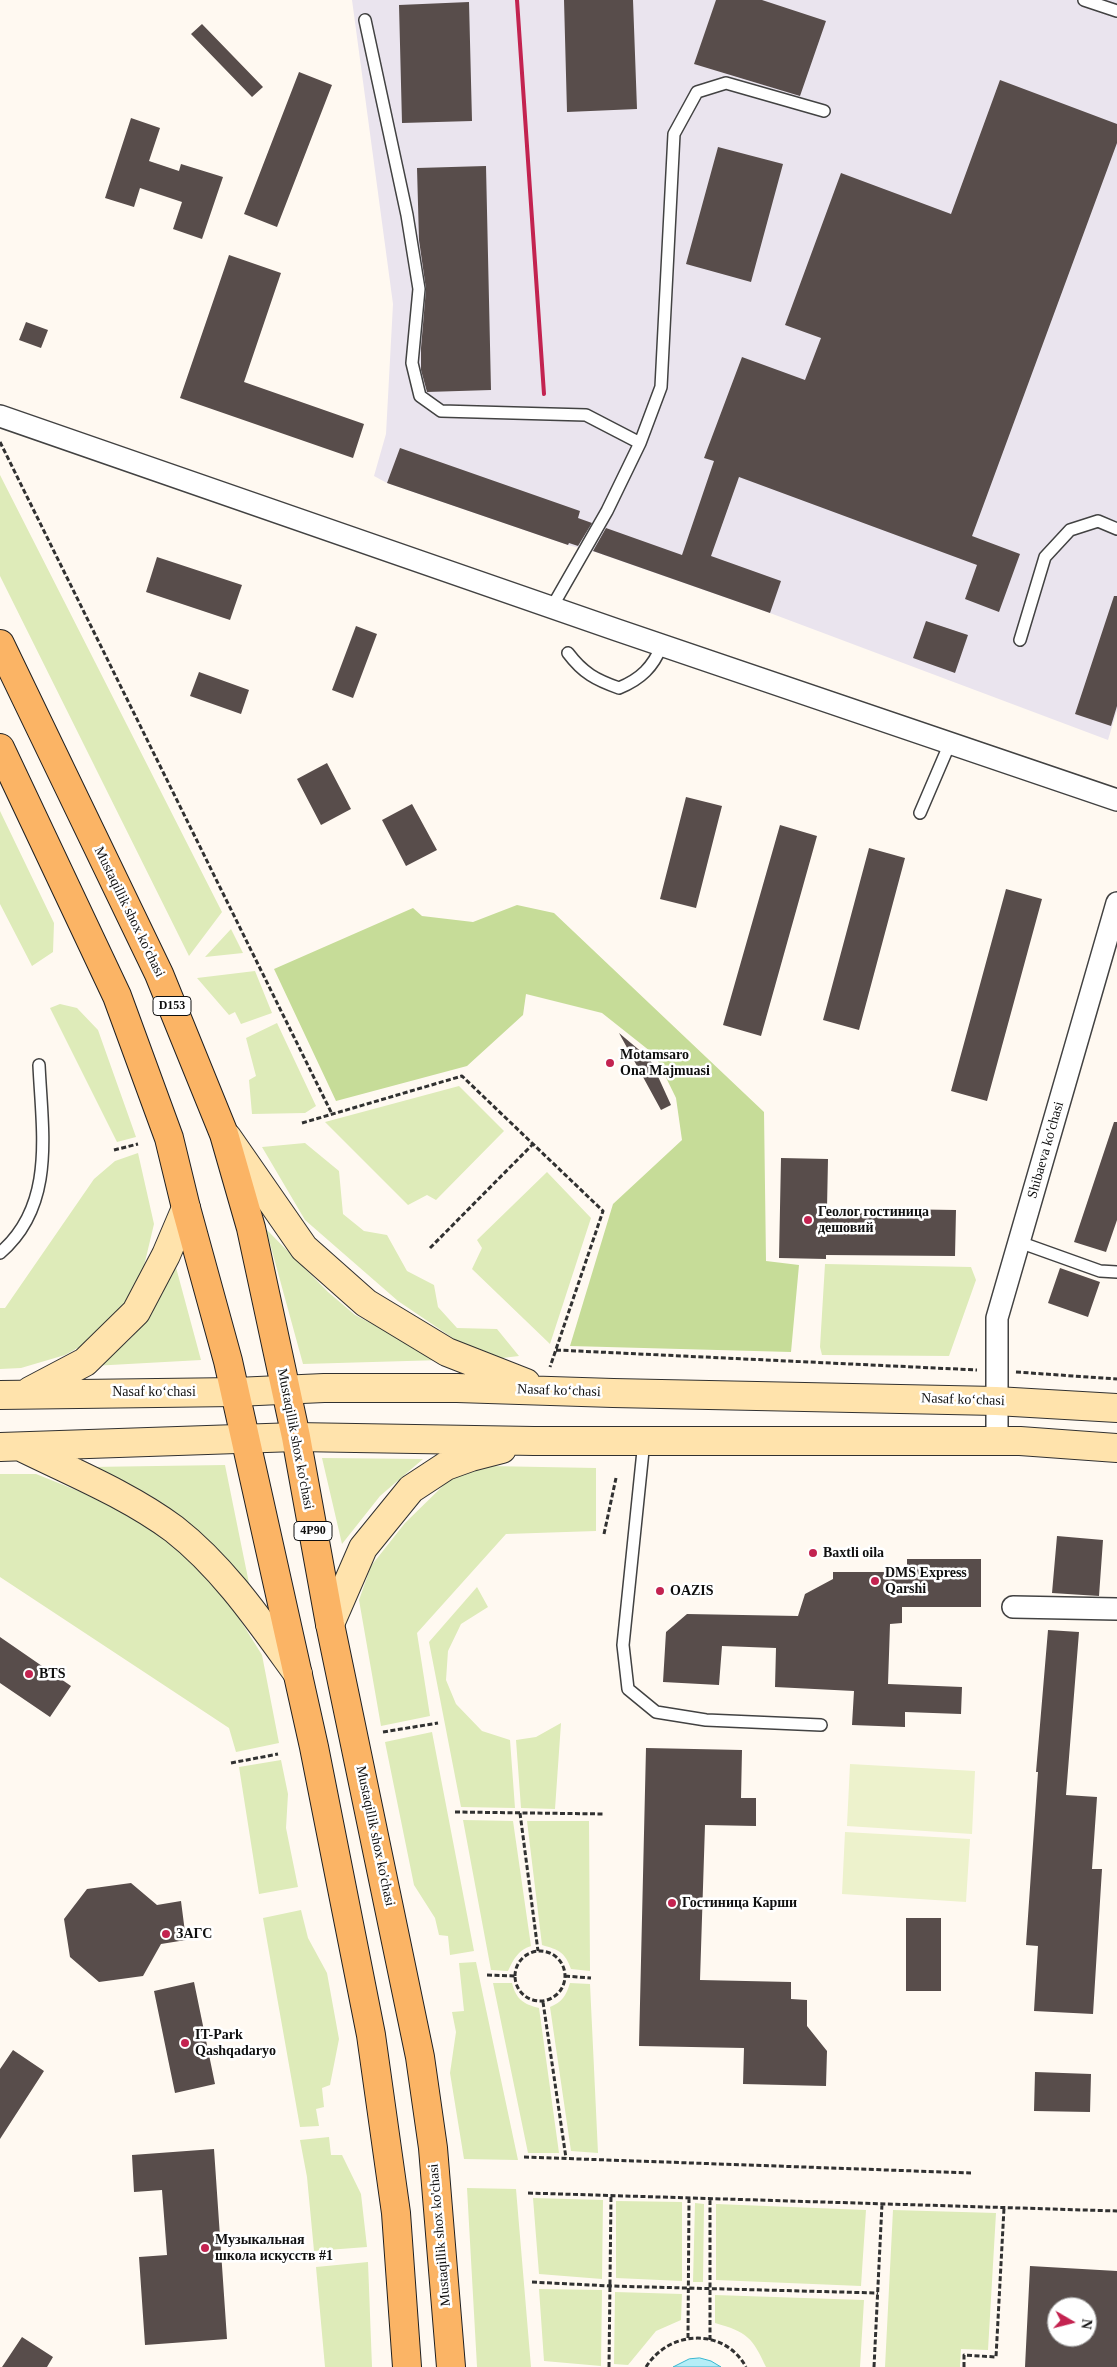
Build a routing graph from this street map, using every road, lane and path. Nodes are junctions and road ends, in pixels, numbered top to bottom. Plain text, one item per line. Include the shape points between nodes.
1 (1084, 0) edge
2 (1117, 11) edge
3 (364, 20) dead end
4 (824, 111) dead end
5 (0, 416) edge
6 (0, 442) edge
7 (640, 443) junction
8 (1117, 529) edge
9 (552, 608) junction
10 (1020, 640) dead end
11 (0, 644) edge
12 (662, 646) junction
13 (568, 653) dead end
14 (950, 743) junction
15 (0, 748) edge
16 (1117, 800) edge
17 (920, 812) dead end
18 (1117, 902) edge
19 (39, 1065) dead end
20 (332, 1114) junction
21 (302, 1123) dead end
22 (224, 1134) junction
23 (138, 1144) dead end
24 (533, 1144) junction
25 (114, 1150) dead end
26 (186, 1208) junction
27 (1019, 1242) junction
28 (430, 1248) dead end
29 (0, 1253) edge
30 (1117, 1272) edge
31 (556, 1350) junction
32 (996, 1371) junction
33 (548, 1379) junction
34 (1117, 1379) edge
35 (285, 1390) junction
36 (236, 1392) junction
37 (13, 1394) edge
38 (996, 1400) junction
39 (1117, 1408) edge
40 (296, 1437) junction
41 (245, 1440) junction
42 (534, 1441) junction
43 (644, 1441) junction
44 (996, 1441) junction
45 (10, 1447) edge
46 (1117, 1448) edge
47 (616, 1478) dead end
48 (604, 1534) dead end
49 (1013, 1608) dead end
50 (1117, 1609) edge
51 (330, 1624) junction
52 (298, 1674) junction
53 (438, 1723) dead end
54 (821, 1725) dead end
55 (383, 1732) dead end
56 (278, 1754) dead end
57 (231, 1764) dead end
58 (456, 1812) dead end
59 (520, 1813) junction
60 (605, 1814) dead end
61 (538, 1952) junction
62 (488, 1975) dead end
63 (515, 1976) junction
64 (565, 1976) junction
65 (591, 1978) dead end
66 (543, 2002) junction
67 (524, 2156) dead end
68 (566, 2158) junction
69 (971, 2173) dead end
70 (528, 2193) dead end
71 (610, 2196) junction
72 (689, 2198) junction
73 (710, 2199) junction
74 (882, 2204) junction
75 (1004, 2208) junction
76 (1117, 2211) edge
77 (532, 2282) dead end
78 (610, 2286) junction
79 (689, 2288) junction
80 (710, 2288) junction
81 (878, 2292) junction
82 (688, 2338) junction
83 (710, 2340) junction
84 (407, 2367) edge
85 (451, 2367) edge
86 (609, 2367) edge
87 (646, 2367) edge
88 (746, 2367) edge
89 (874, 2367) edge
90 (964, 2367) edge

1 - 2 lane
3 - 7 lane via 420,289 412,363 420,396 441,411 586,415
4 - 7 lane via 726,82 696,92 674,134 661,387
5 - 9 street
6 - 20 path
7 - 9 lane via 608,510
8 - 10 lane via 1098,521 1070,530 1045,557
9 - 12 street
11 - 22 main road, Mustaqillik shox ko'chasi / D153 via 159,974
12 - 13 lane via 655,663 636,682 619,688 596,680
12 - 14 street
14 - 16 street
14 - 17 lane
15 - 26 main road via 116,996 169,1138
18 - 27 street, Shibaeva ko'chasi
19 - 29 lane via 43,1159 36,1202 12,1242
20 - 21 path
20 - 24 path via 462,1076
22 - 33 main road via 304,1248 366,1302 448,1352
22 - 35 main road, Mustaqillik shox ko'chasi / D153 via 251,1228
23 - 25 path
24 - 28 path
24 - 31 path via 604,1211
26 - 36 main road
26 - 37 main road via 136,1312 86,1362
27 - 30 lane via 1100,1271
27 - 32 street, Shibaeva ko'chasi via 997,1318
31 - 32 path
31 - 33 path
32 - 34 path
32 - 38 street, Shibaeva ko'chasi
33 - 35 main road, Nasaf ko‘chasi via 457,1388
33 - 38 main road, Nasaf ko‘chasi
35 - 36 main road, Nasaf ko‘chasi
35 - 40 main road, Mustaqillik shox ko'chasi / D153
36 - 37 main road, Nasaf ko‘chasi
36 - 41 main road
38 - 39 main road, Nasaf ko‘chasi
38 - 44 street, Shibaeva ko'chasi
40 - 41 main road
40 - 42 main road
40 - 51 main road, Mustaqillik shox ko'chasi / 4P90
41 - 45 main road
41 - 52 main road
42 - 43 main road
42 - 51 main road via 446,1466 411,1490 363,1548
43 - 44 main road
43 - 54 lane via 623,1644 628,1689 656,1712 706,1720
44 - 46 main road
45 - 52 main road via 137,1505 176,1531 219,1572
47 - 48 path
49 - 50 street
51 - 85 main road, Mustaqillik shox ko'chasi via 420,2057 433,2148
52 - 84 main road via 372,2035 396,2213
53 - 55 path
56 - 57 path
58 - 59 path
59 - 60 path
59 - 61 path
61 - 63 path via 520,1961
61 - 64 path via 557,1957
62 - 63 path
63 - 66 path via 516,1985 527,1998
64 - 65 path
64 - 66 path via 558,1994
66 - 68 path
67 - 68 path
68 - 69 path
70 - 71 path
71 - 72 path
71 - 78 path
72 - 73 path
72 - 79 path
73 - 74 path
73 - 80 path
74 - 75 path
74 - 81 path
75 - 76 path
75 - 90 path via 996,2356 964,2355
77 - 78 path
78 - 79 path
78 - 86 path
79 - 80 path
79 - 82 path
80 - 81 path
80 - 83 path
81 - 89 path
82 - 83 path
82 - 87 path via 666,2346 652,2357
83 - 88 path via 718,2341 733,2351

